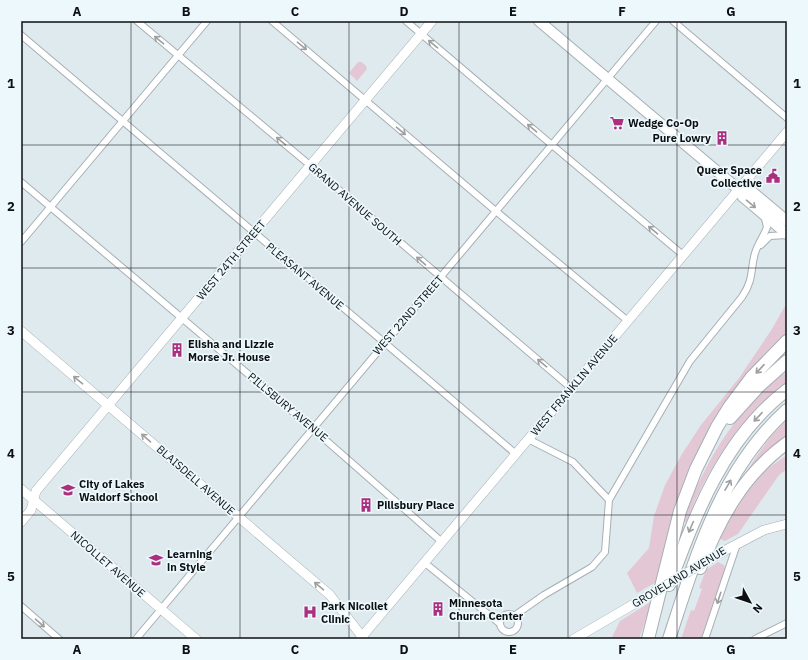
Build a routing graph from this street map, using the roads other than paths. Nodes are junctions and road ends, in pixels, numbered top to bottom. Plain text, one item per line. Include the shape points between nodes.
1 (137, 21) edge
2 (208, 21) edge
3 (272, 21) edge
4 (406, 21) edge
5 (432, 21) edge
6 (539, 21) edge
7 (656, 21) edge
8 (673, 21) edge
9 (421, 34) junction
10 (21, 35) edge
11 (178, 56) junction
12 (608, 79) junction
13 (365, 100) junction
14 (787, 118) edge
15 (122, 121) junction
16 (787, 132) edge
17 (552, 145) junction
18 (311, 166) junction
19 (21, 182) edge
20 (738, 189) junction
21 (50, 207) junction
22 (496, 211) junction
23 (763, 214) junction
24 (787, 221) edge
25 (254, 232) junction
26 (787, 234) edge
27 (21, 242) edge
28 (684, 254) junction
29 (754, 261) junction
30 (441, 277) junction
31 (182, 318) junction
32 (628, 321) junction
33 (21, 332) edge
34 (787, 341) edge
35 (384, 343) junction
36 (787, 361) edge
37 (787, 366) edge
38 (571, 388) junction
39 (787, 390) edge
40 (108, 405) junction
41 (741, 406) junction
42 (787, 410) edge
43 (313, 429) junction
44 (528, 439) junction
45 (787, 443) edge
46 (787, 450) edge
47 (516, 454) junction
48 (688, 488) junction
49 (741, 488) junction
50 (21, 489) edge
51 (34, 500) junction
52 (610, 500) junction
53 (239, 517) junction
54 (21, 522) edge
55 (787, 524) edge
56 (442, 542) junction
57 (737, 543) junction
58 (425, 562) junction
59 (671, 582) junction
60 (21, 606) edge
61 (161, 609) junction
62 (514, 616) junction
63 (499, 623) junction
64 (787, 623) edge
65 (512, 632) junction
66 (362, 638) edge
67 (59, 639) edge
68 (136, 639) edge
69 (196, 639) edge
70 (516, 639) edge
71 (574, 639) edge
72 (649, 639) edge
73 (670, 639) edge
74 (705, 639) edge
75 (755, 639) edge

11 -> 1 street, GRAND AVENUE SOUTH
2 - 11 street
3 -> 13 street
4 - 9 street
5 - 9 street, WEST 24TH STREET
6 - 12 main road
7 - 12 street, WEST 22ND STREET
8 - 14 street
9 - 13 street, WEST 24TH STREET
17 -> 9 street
10 - 15 street, PLEASANT AVENUE
11 - 15 street
18 -> 11 street, GRAND AVENUE SOUTH
12 - 17 street, WEST 22ND STREET
12 - 20 main road
13 - 18 street, WEST 24TH STREET
13 -> 22 street
15 - 21 street
15 - 25 street, PLEASANT AVENUE
16 - 20 street, WEST FRANKLIN AVENUE
17 - 22 street, WEST 22ND STREET
28 -> 17 street
18 - 25 street, WEST 24TH STREET
30 -> 18 street, GRAND AVENUE SOUTH
19 - 21 street, PILLSBURY AVENUE
20 -> 23 main road via 743,197
20 - 24 main road via 750,190
20 - 28 street, WEST FRANKLIN AVENUE
21 - 27 street
21 - 31 street, PILLSBURY AVENUE
22 - 30 street, WEST 22ND STREET
22 - 32 street
23 - 26 main road
23 - 29 street via 767,227 756,250
25 - 31 street, WEST 24TH STREET
25 - 35 street, PLEASANT AVENUE
26 - 29 street via 767,238 759,248
28 - 32 street, WEST FRANKLIN AVENUE
29 - 52 street via 748,288 690,361
30 - 35 street, WEST 22ND STREET
38 -> 30 street, GRAND AVENUE SOUTH
31 - 40 street, WEST 24TH STREET
31 - 43 street, PILLSBURY AVENUE
32 - 38 street, WEST FRANKLIN AVENUE
40 -> 33 street, BLAISDELL AVENUE
34 -> 48 highway via 751,378 727,411
35 - 43 street, WEST 22ND STREET
35 - 47 street, PLEASANT AVENUE
36 - 41 highway via 761,383
37 - 41 highway via 763,384
38 - 44 street, WEST FRANKLIN AVENUE
39 -> 59 highway via 747,429 721,466 692,524
40 - 51 street, WEST 24TH STREET via 36,491
53 -> 40 street, BLAISDELL AVENUE
41 - 48 highway via 712,444
73 -> 42 highway via 698,551 724,491 758,439
43 - 53 street, WEST 22ND STREET
43 - 56 street, PILLSBURY AVENUE
44 - 47 street, WEST FRANKLIN AVENUE
44 - 52 street via 573,462
45 - 49 highway via 766,460
46 - 49 highway via 762,467
47 - 56 street, WEST FRANKLIN AVENUE
48 - 72 highway
49 - 73 highway via 717,528
50 - 51 street, NICOLLET AVENUE
51 - 54 street, WEST 24TH STREET via 31,510
51 - 61 street, NICOLLET AVENUE
52 - 62 street via 605,552 592,567
53 - 61 street, WEST 22ND STREET
66 -> 53 street, BLAISDELL AVENUE via 330,595
55 - 57 street, GROVELAND AVENUE via 764,530
56 - 58 street, WEST FRANKLIN AVENUE
57 - 59 street, GROVELAND AVENUE, bridge
57 -> 74 street
58 - 63 street
58 - 66 street, WEST FRANKLIN AVENUE
59 - 71 street, GROVELAND AVENUE, bridge
59 - 72 highway
60 -> 67 street
61 - 68 street, WEST 22ND STREET
61 - 69 street, NICOLLET AVENUE
62 - 63 street via 504,615
62 - 65 street via 518,625
63 - 65 street via 504,631
64 - 75 street
65 - 70 street

